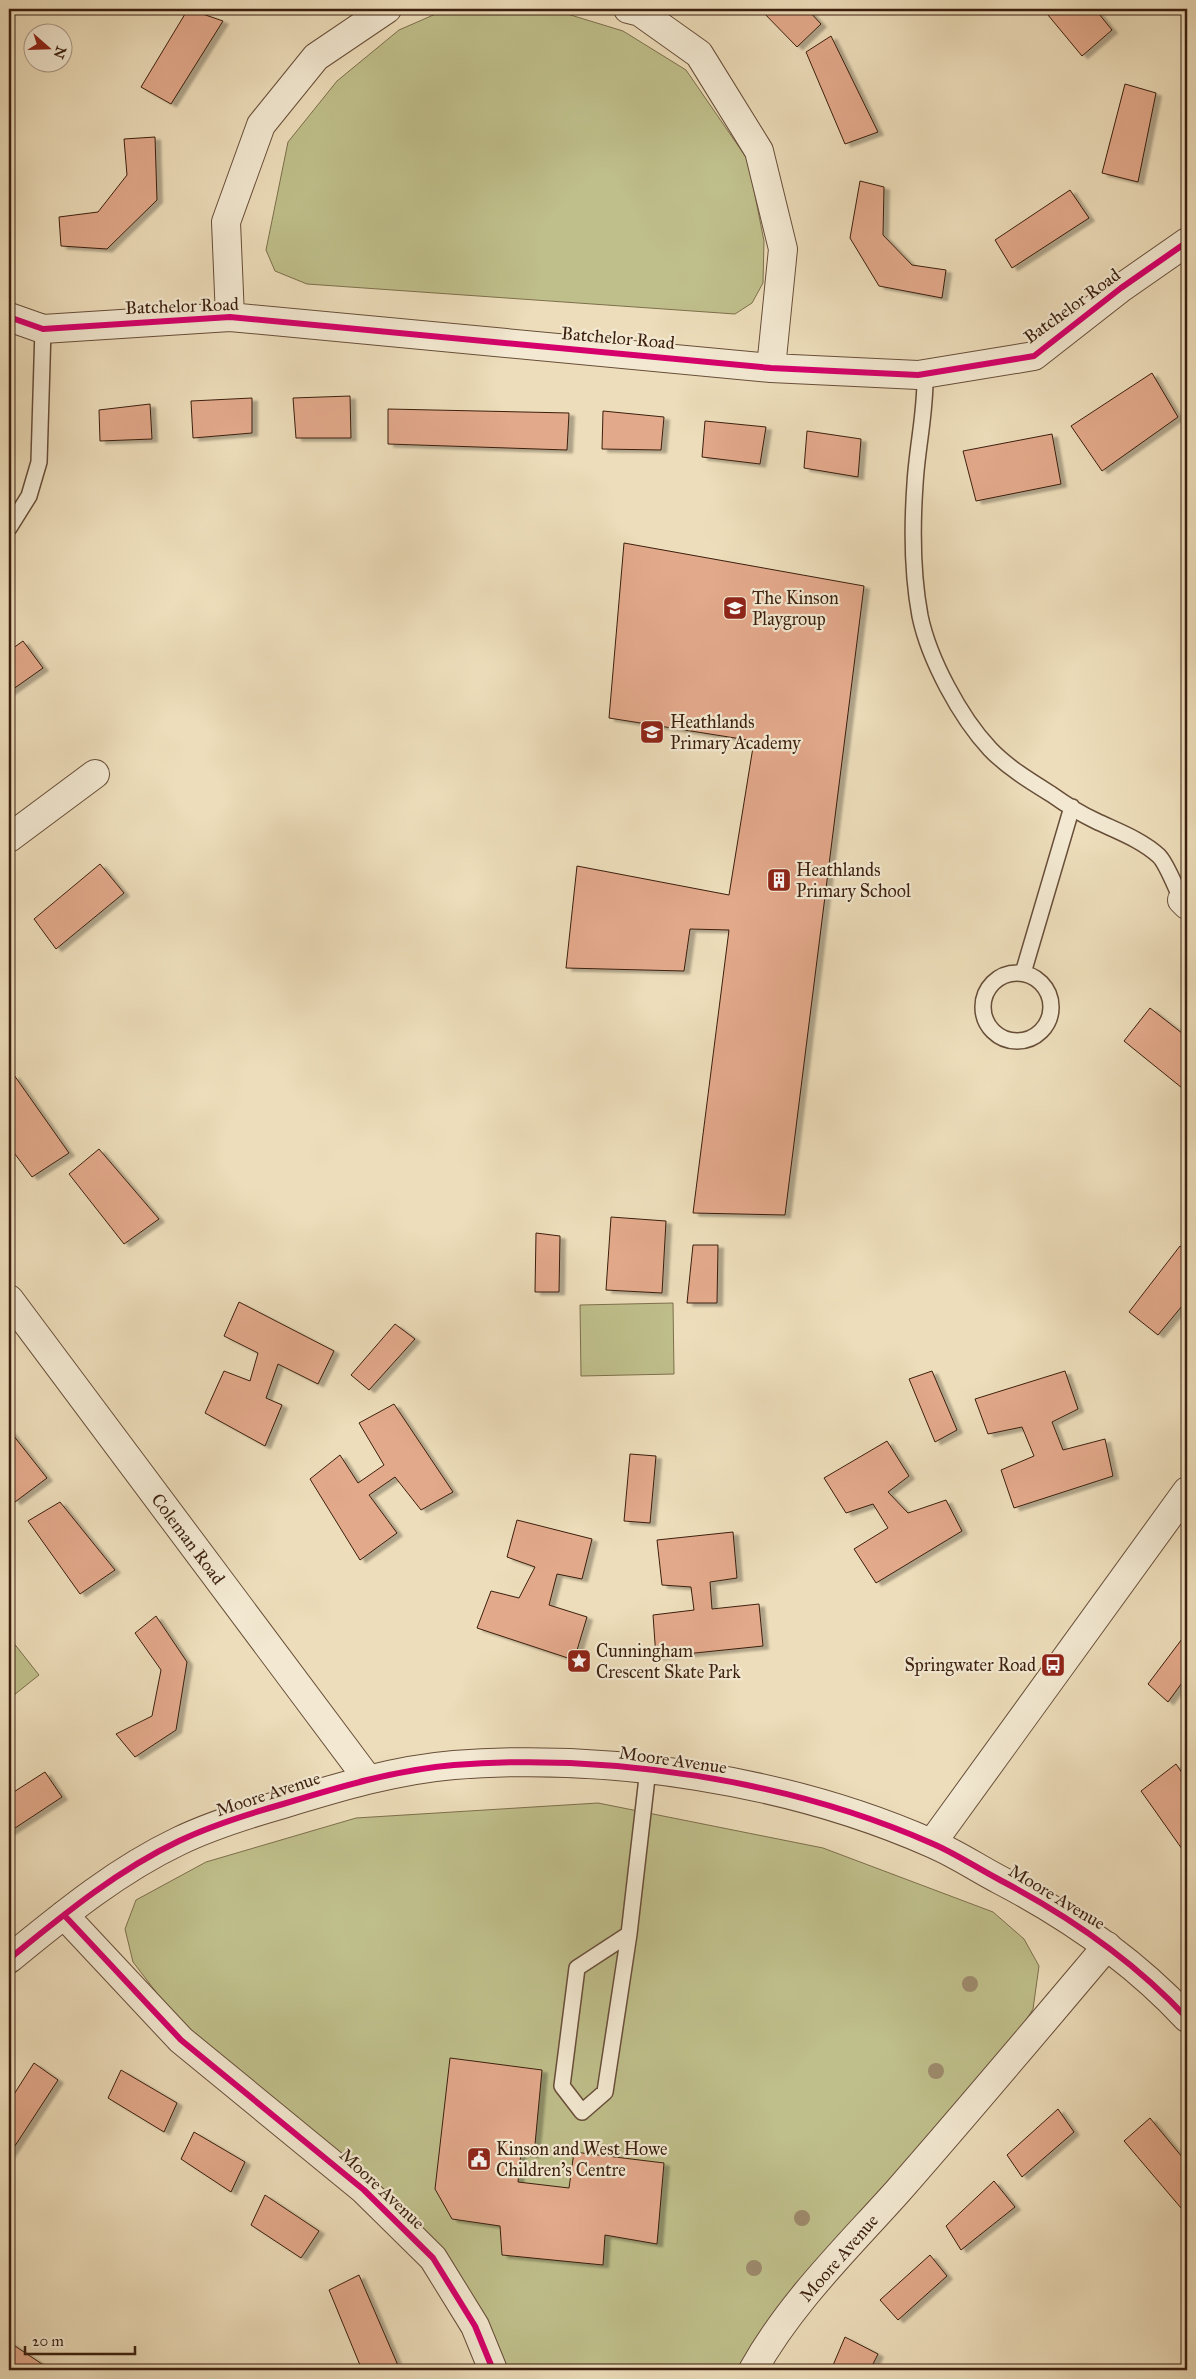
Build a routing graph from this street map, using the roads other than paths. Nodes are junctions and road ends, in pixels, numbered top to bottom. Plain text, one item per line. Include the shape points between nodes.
1 (387, 9) edge
2 (628, 9) edge
3 (1187, 242) edge
4 (9, 316) edge
5 (230, 317) junction
6 (43, 329) junction
7 (771, 368) junction
8 (925, 374) junction
9 (9, 528) edge
10 (95, 774) dead end
11 (1072, 807) junction
12 (9, 838) edge
13 (1184, 902) edge
14 (1023, 973) junction
15 (9, 1299) edge
16 (1187, 1491) edge
17 (648, 1769) junction
18 (367, 1778) junction
19 (932, 1843) junction
20 (64, 1915) junction
21 (629, 1934) junction
22 (1107, 1946) junction
23 (9, 1959) edge
24 (1187, 2018) edge
25 (493, 2370) edge
26 (753, 2370) edge

1 - 5 street via 316,57 261,125 226,222
2 - 7 street via 640,12 698,54 759,151 783,248
3 - 8 street, Batchelor Road via 1121,288 1034,356
4 - 6 street, Batchelor Road
5 - 6 street, Batchelor Road
5 - 7 street, Batchelor Road
6 - 9 lane via 39,462 29,496
7 - 8 street, Batchelor Road
8 - 11 lane via 926,404 915,482 915,573 921,617 940,673 960,708 990,749 1016,771
10 - 12 street
11 - 13 lane via 1160,857
11 - 14 lane
14 - 14 lane via 1001,976 990,986 984,999 984,1014 990,1028 1001,1037 1015,1041 1028,1039 1039,1032 1048,1021 1051,1008 1042,983
15 - 18 street, Coleman Road
16 - 19 street
17 - 18 street, Moore Avenue via 561,1763 453,1766
17 - 19 street, Moore Avenue via 750,1786 840,1810
17 - 21 lane
18 - 20 street, Moore Avenue via 247,1815 180,1840 114,1877
19 - 22 street, Moore Avenue via 1043,1903
20 - 23 street, Moore Avenue
20 - 25 street, Moore Avenue via 181,2040 364,2190 433,2258 475,2326
21 - 21 lane via 606,2092 582,2112 562,2086 577,1968
22 - 24 street, Moore Avenue
22 - 26 street, Moore Avenue via 972,2106 829,2265 767,2344

